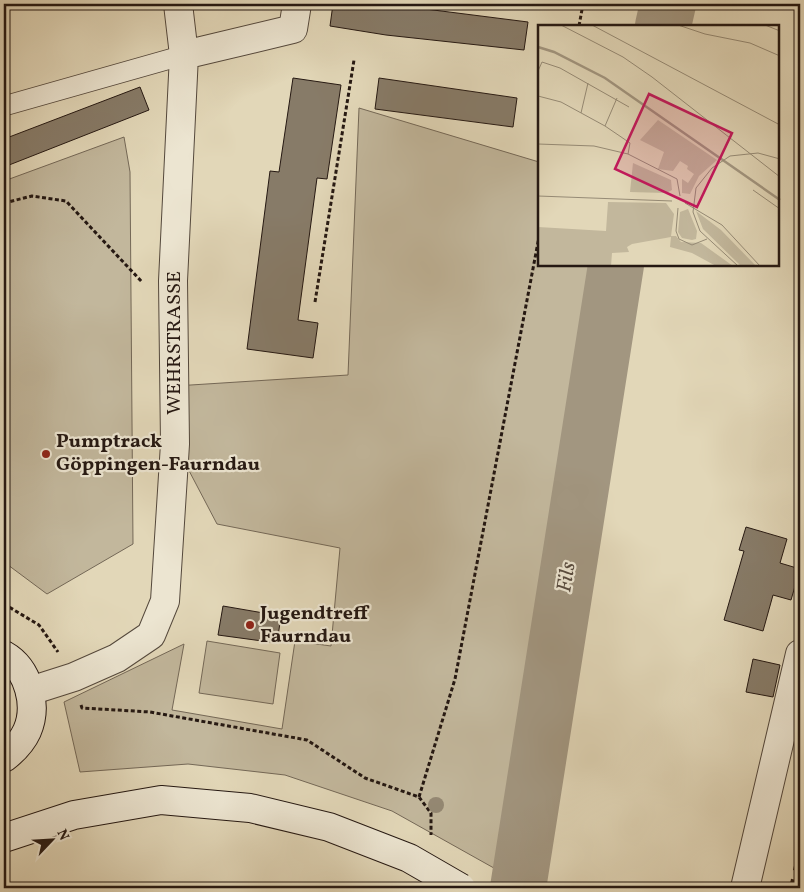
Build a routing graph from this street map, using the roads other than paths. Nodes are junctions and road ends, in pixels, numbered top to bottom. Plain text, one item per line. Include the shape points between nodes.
1 (178, 4) edge
2 (297, 4) edge
3 (184, 55) junction
4 (4, 106) edge
5 (800, 654) edge
6 (4, 655) edge
7 (30, 691) junction
8 (4, 758) edge
9 (4, 838) edge
10 (461, 888) edge
11 (745, 888) edge

1 - 3 street, WEHRSTRASSE
2 - 3 street via 293,29
3 - 4 lane
3 - 7 street, WEHRSTRASSE via 174,281 175,444 165,601 151,635 117,658 74,677
5 - 11 street
6 - 7 street via 22,672
7 - 8 street via 32,712 27,732
9 - 10 street, bridge via 74,815 161,800 250,808 329,827 408,858

